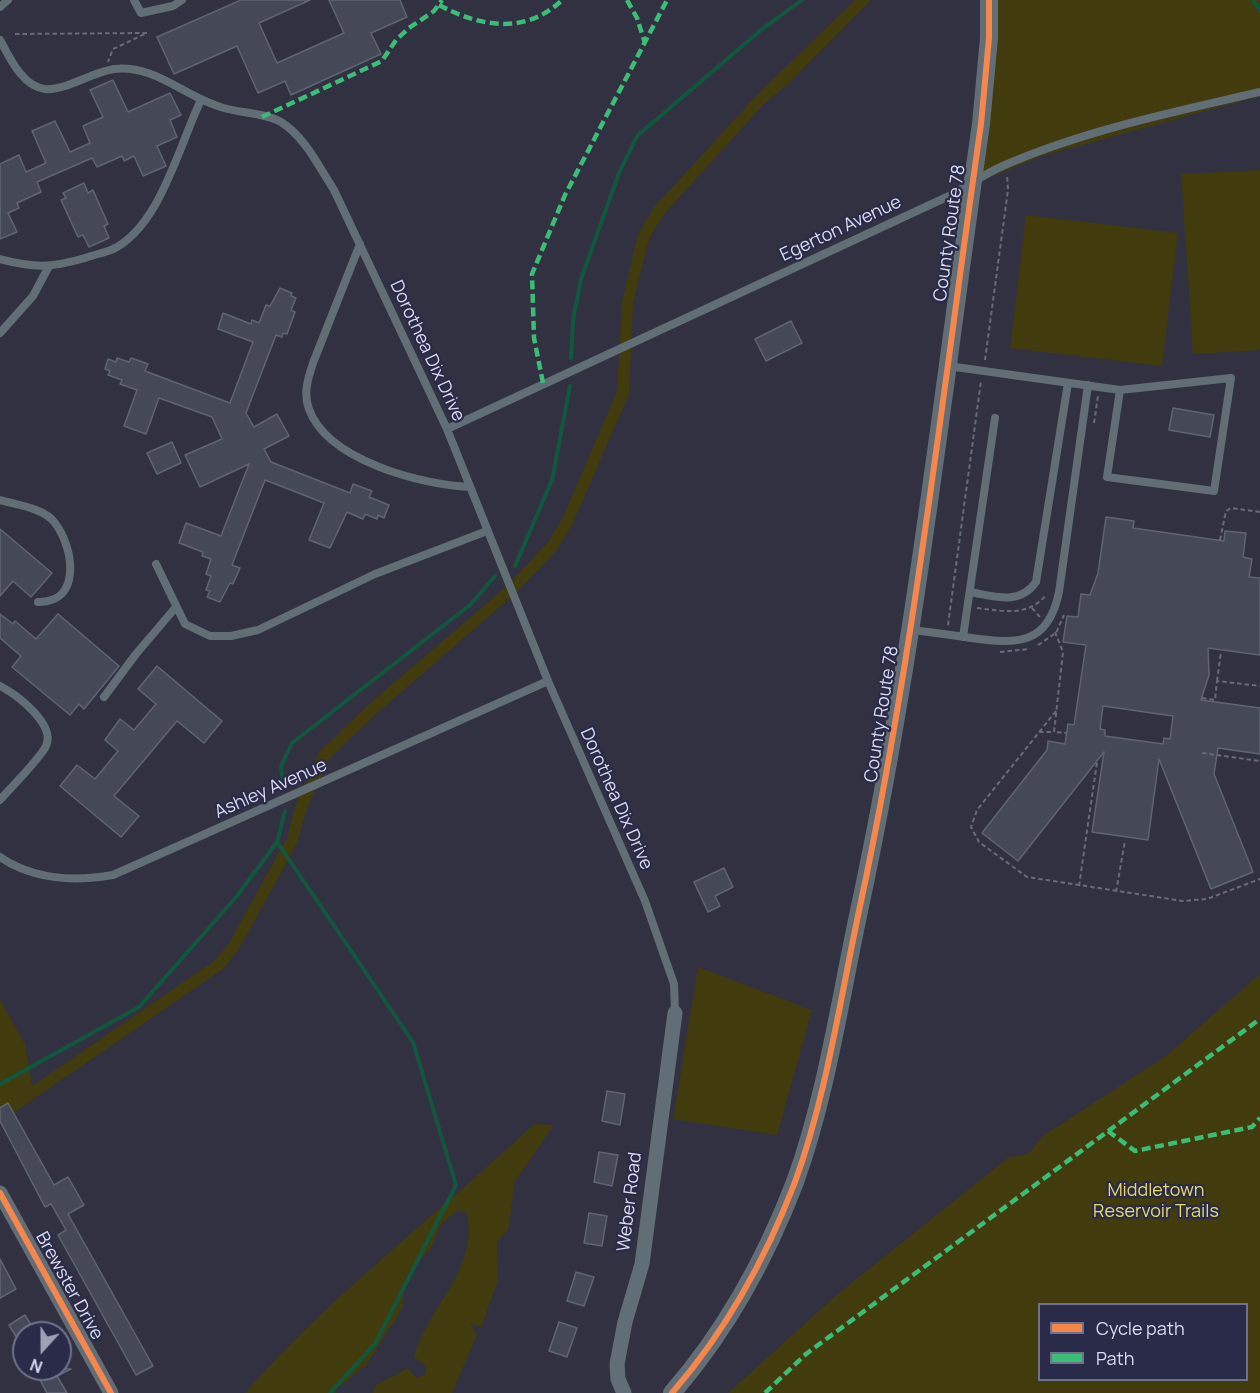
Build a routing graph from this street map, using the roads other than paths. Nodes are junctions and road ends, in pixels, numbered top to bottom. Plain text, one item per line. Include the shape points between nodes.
1 (8, 0) edge
2 (134, 0) edge
3 (182, 0) edge
4 (989, 0) edge
5 (0, 7) edge
6 (0, 40) edge
7 (1260, 92) edge
8 (201, 100) junction
9 (973, 183) junction
10 (360, 244) junction
11 (0, 259) edge
12 (49, 266) junction
13 (0, 333) edge
14 (947, 365) junction
15 (1068, 383) junction
16 (1088, 386) junction
17 (1120, 390) junction
18 (995, 418) dead end
19 (447, 429) junction
20 (470, 487) junction
21 (0, 500) edge
22 (487, 531) junction
23 (156, 564) dead end
24 (970, 592) junction
25 (38, 602) dead end
26 (176, 607) junction
27 (910, 630) junction
28 (963, 637) junction
29 (548, 681) junction
30 (0, 686) edge
31 (104, 697) dead end
32 (0, 800) edge
33 (0, 857) edge
34 (675, 1013) joint
35 (0, 1193) edge
36 (111, 1393) edge
37 (624, 1393) edge
38 (672, 1393) edge

1 - 5 lane
2 - 3 lane via 141,13
4 - 9 street, County Route 78 via 988,49
6 - 8 lane, Dorothea Dix Drive via 28,82 44,89 87,75 134,69 159,76
7 - 9 lane, Egerton Avenue via 1056,145
8 - 10 lane, Dorothea Dix Drive via 279,121 294,132 334,190
8 - 12 lane via 159,196 141,226 112,249
9 - 14 street, County Route 78
9 - 19 lane, Egerton Avenue
10 - 19 lane, Dorothea Dix Drive
10 - 20 lane via 313,363 307,383 308,407 329,439 364,460 421,480
11 - 12 lane via 31,267
12 - 13 lane via 33,296
14 - 15 lane
14 - 27 street, County Route 78
15 - 16 lane
15 - 24 lane via 1036,582 1015,598
16 - 17 lane
16 - 28 lane via 1055,612 1048,625 1020,641
17 - 17 lane via 1231,378 1214,491 1107,477
18 - 24 lane
19 - 20 lane, Dorothea Dix Drive
20 - 22 lane, Dorothea Dix Drive
21 - 25 lane via 32,508 55,521 69,550 70,577 66,590 57,599
22 - 26 lane via 375,574 258,630 210,636 185,624
22 - 29 lane, Dorothea Dix Drive
23 - 26 lane
24 - 28 lane
26 - 31 lane
27 - 28 lane
27 - 38 street, County Route 78 via 879,816 818,1101 795,1180 764,1255 727,1319
29 - 33 lane, Ashley Avenue via 113,875 61,879 21,869
29 - 34 lane, Dorothea Dix Drive via 645,901 674,984
30 - 32 lane via 32,708 47,732 47,745
34 - 37 street, Weber Road via 642,1264 617,1364
35 - 36 street, Brewster Drive

